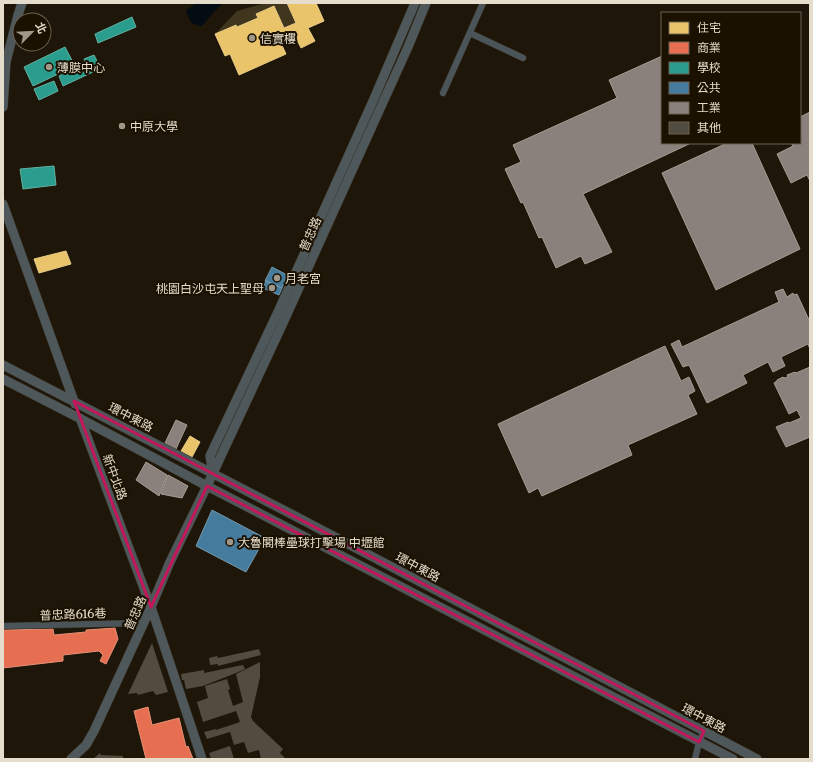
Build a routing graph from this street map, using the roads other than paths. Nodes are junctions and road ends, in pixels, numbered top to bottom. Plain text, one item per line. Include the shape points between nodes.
1 (22, 3) edge
2 (415, 3) edge
3 (426, 3) edge
4 (483, 3) edge
5 (470, 32) junction
6 (523, 58) dead end
7 (443, 92) dead end
8 (3, 107) edge
9 (3, 204) edge
10 (3, 365) edge
11 (3, 379) edge
12 (74, 401) junction
13 (81, 419) junction
14 (213, 473) junction
15 (207, 486) junction
16 (151, 607) junction
17 (144, 622) junction
18 (3, 626) edge
19 (704, 731) junction
20 (699, 742) junction
21 (71, 759) edge
22 (202, 759) edge
23 (695, 759) edge
24 (733, 759) edge
25 (757, 759) edge

1 - 8 street via 6,62
2 - 14 street, 普忠路 via 278,312 210,456
3 - 14 street, 普忠路
4 - 5 street
5 - 6 street
5 - 7 street
9 - 12 street, 新中北路
10 - 12 street, 環中東路
11 - 13 street, 環中東路
12 - 13 street, 新中北路
12 - 14 street, 環中東路
13 - 15 street, 環中東路
13 - 16 street, 新中北路
14 - 15 street, 普忠路
14 - 19 street, 環中東路
15 - 16 street, 普忠路
15 - 20 street, 環中東路
16 - 17 street, 普忠路
16 - 22 street, 新中北路
17 - 18 street, 普忠路616巷
17 - 21 street, 普忠路 via 94,731 86,745
19 - 20 street
19 - 25 street, 環中東路
20 - 23 street
20 - 24 street, 環中東路

